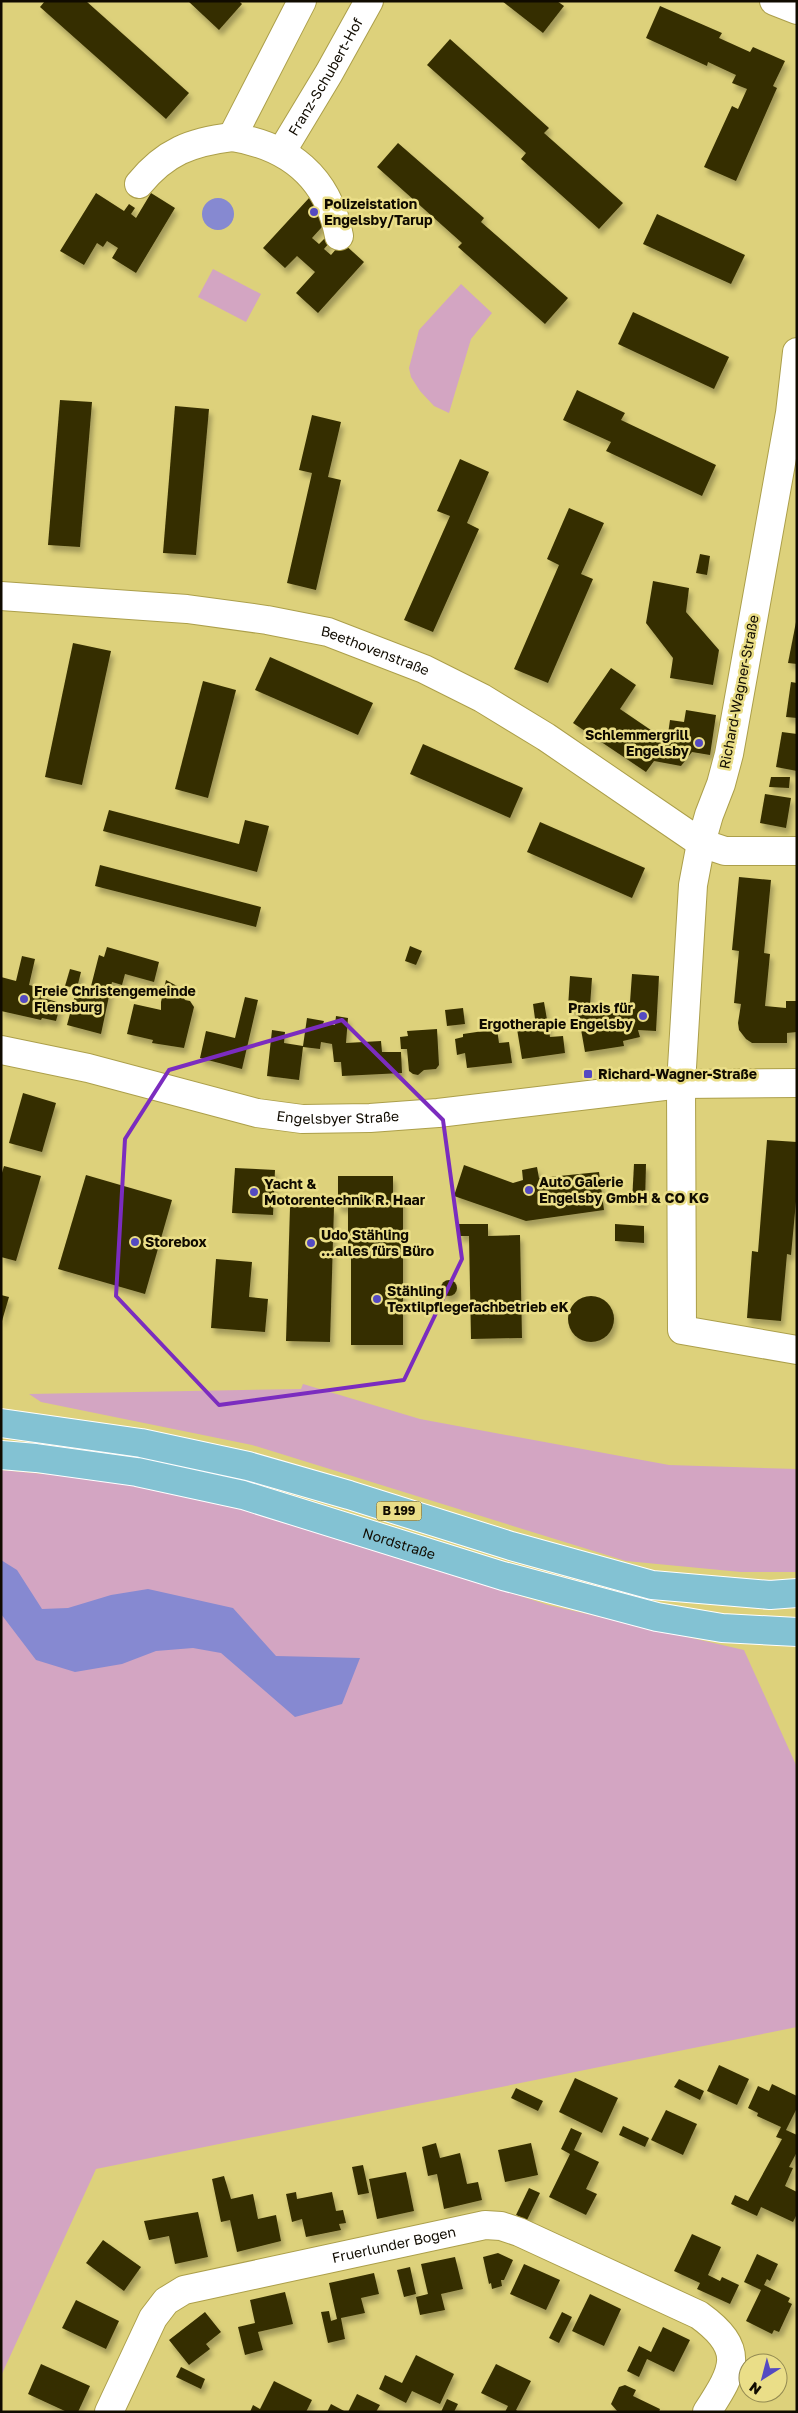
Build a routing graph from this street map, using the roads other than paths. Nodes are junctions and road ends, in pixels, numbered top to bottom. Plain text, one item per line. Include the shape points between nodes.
1 (302, 1) edge
2 (369, 1) edge
3 (774, 1) edge
4 (797, 10) edge
5 (232, 137) junction
6 (282, 151) junction
7 (139, 184) dead end
8 (338, 236) dead end
9 (797, 352) edge
10 (1, 596) edge
11 (701, 843) junction
12 (797, 851) edge
13 (1, 1050) edge
14 (797, 1082) edge
15 (681, 1084) junction
16 (797, 1350) edge
17 (1, 1422) edge
18 (1, 1455) edge
19 (797, 1592) edge
20 (797, 1632) edge
21 (109, 2412) edge
22 (707, 2412) edge

1 - 5 street
2 - 6 street, Franz-Schubert-Hof
3 - 4 street
5 - 6 street, Franz-Schubert-Hof via 257,141
5 - 7 street, Franz-Schubert-Hof via 207,140 184,148 156,164
6 - 8 street, Franz-Schubert-Hof via 310,173 331,207
9 - 11 street, Richard-Wagner-Straße via 790,413 729,754
10 - 11 street, Beethovenstraße via 187,609 267,620 336,635 424,669 482,698 546,737
11 - 12 street, Beethovenstraße via 725,851
11 - 15 street, Richard-Wagner-Straße via 693,885
13 - 15 street, Engelsbyer Straße via 88,1068 256,1113 302,1119 438,1113
14 - 15 street, Engelsbyer Straße
15 - 16 street, Richard-Wagner-Straße via 682,1330
17 - 19 main road, B 199 via 141,1443 248,1466 652,1585 770,1595
18 - 20 main road, Nordstraße / B 199 via 138,1472 243,1495 503,1576 657,1617 722,1628
21 - 22 street, Fruerlunder Bogen via 153,2318 166,2301 184,2290 485,2225 518,2232 698,2315 713,2325 730,2350 732,2365 726,2384

